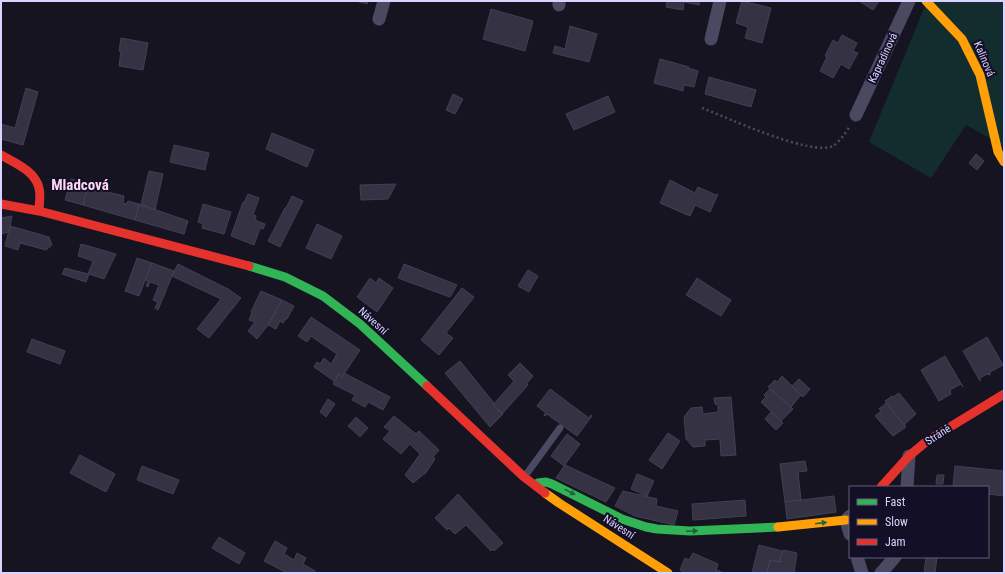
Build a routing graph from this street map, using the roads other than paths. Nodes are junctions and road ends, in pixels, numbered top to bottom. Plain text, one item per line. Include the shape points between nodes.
1 (384, 1) edge
2 (720, 1) edge
3 (909, 1) edge
4 (926, 1) edge
5 (379, 19) dead end
6 (710, 39) dead end
7 (856, 115) road end
8 (1, 155) edge
9 (1004, 162) edge
10 (1, 204) edge
11 (39, 211) junction
12 (1004, 394) edge
13 (560, 428) dead end
14 (909, 456) junction
15 (524, 477) junction
16 (533, 484) junction
17 (882, 486) edge
18 (907, 486) edge
19 (848, 518) edge
20 (857, 558) edge
21 (894, 558) edge
22 (668, 573) edge
23 (862, 573) edge
24 (881, 573) edge

1 - 5 street
2 - 6 street
3 - 7 street, Kapradinová
4 - 9 street, Kalinová via 962,39 980,75 998,152
8 - 11 street via 26,170 36,181 39,188
10 - 11 street, Návesní
11 - 15 street, Návesní via 268,271 323,296 360,324
12 - 14 street, Stráně
13 - 15 lane
14 - 17 street, Stráně
14 - 18 street
15 - 16 street, Návesní
16 -> 19 street via 552,484 625,519 663,530 797,526
16 - 22 street, Návesní
20 - 23 street
21 - 24 street

